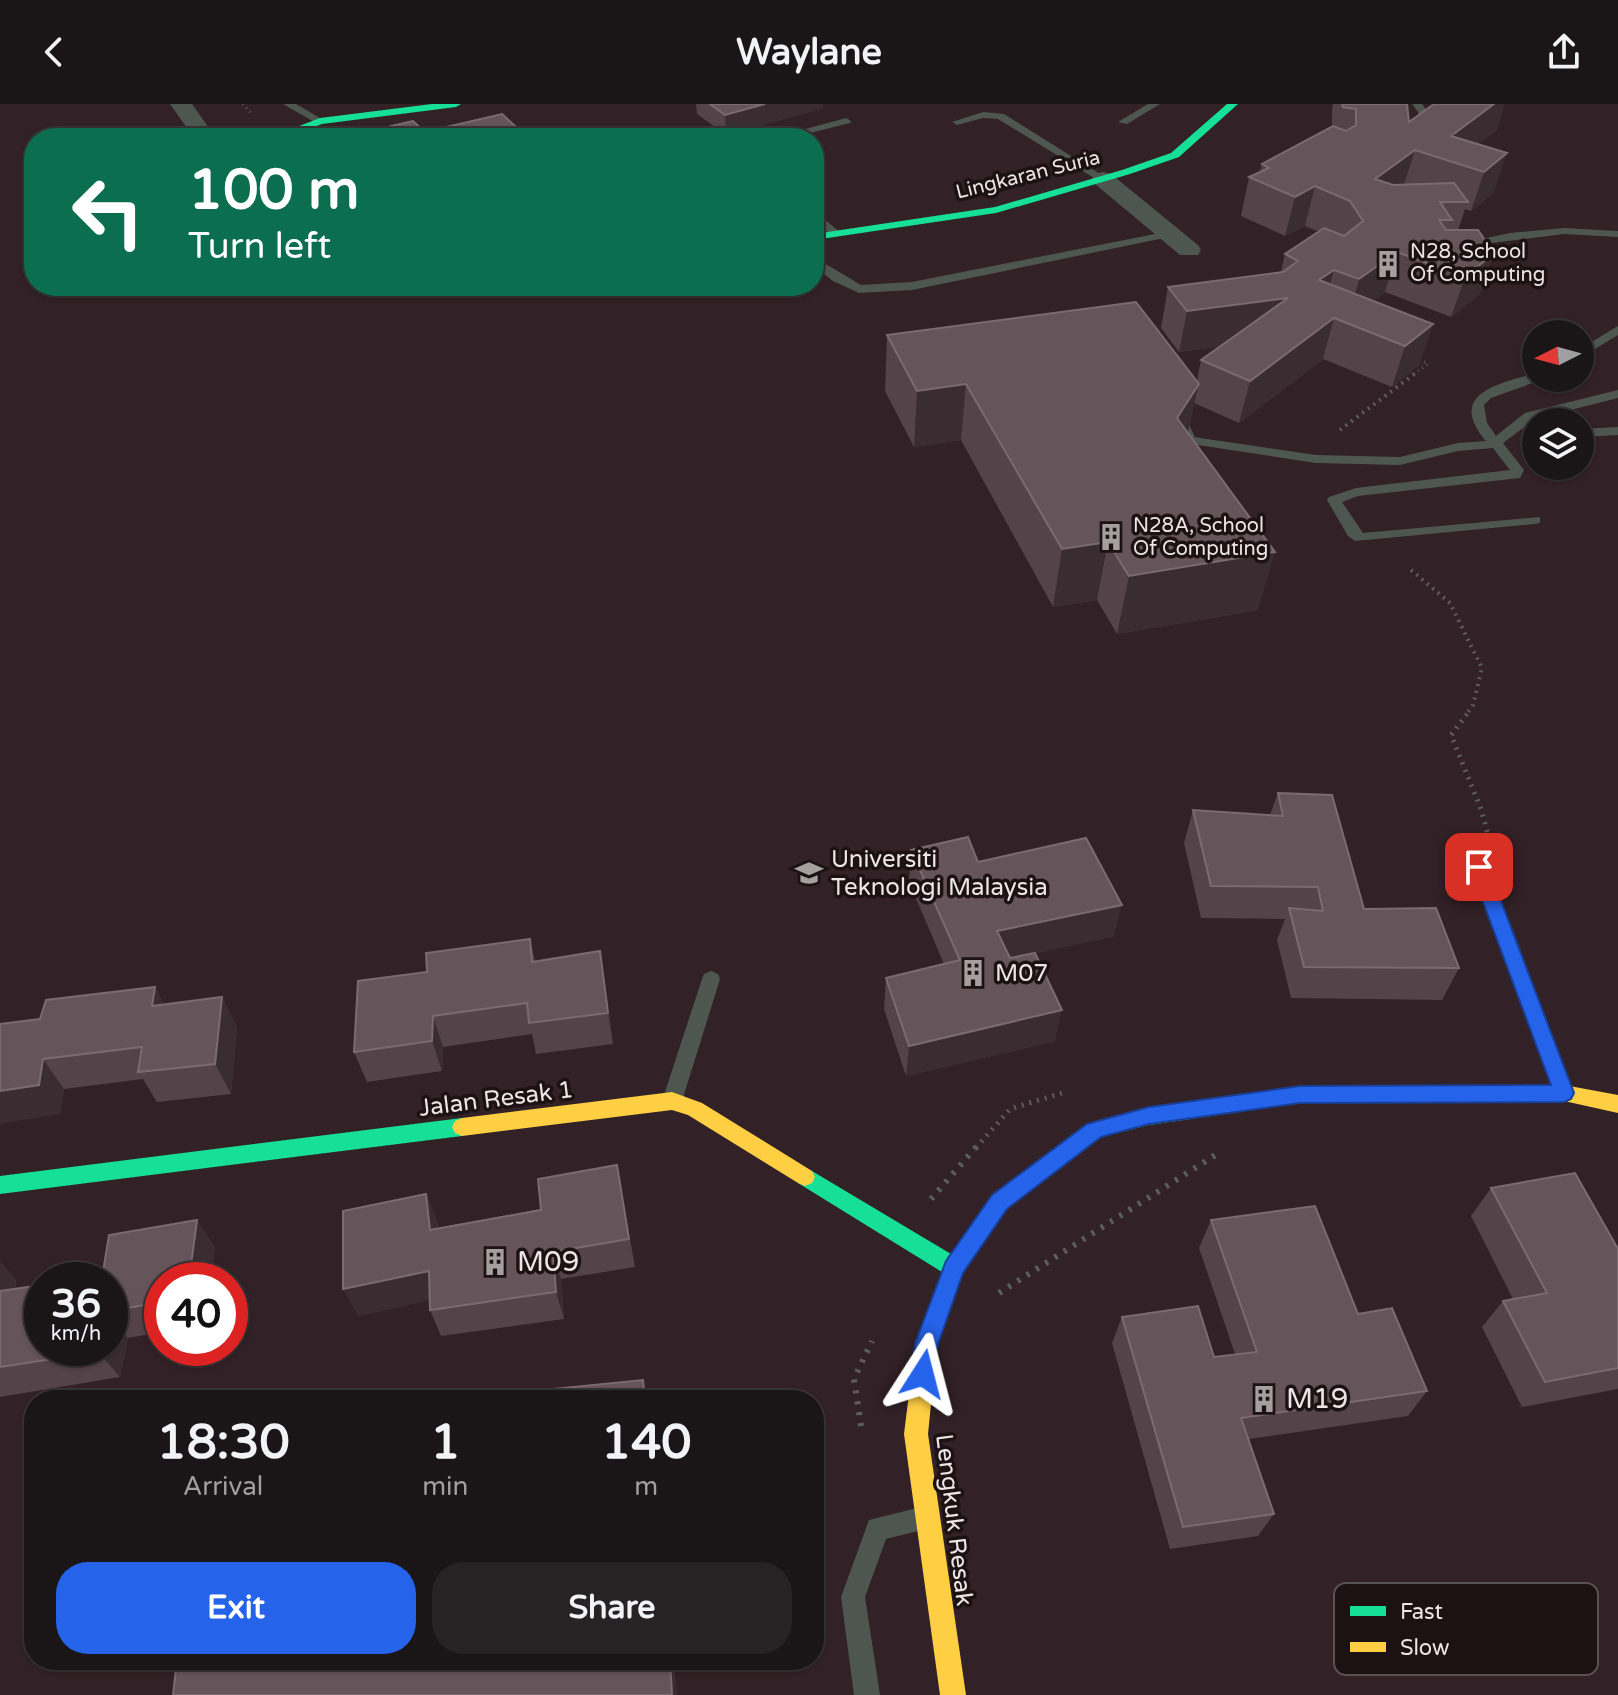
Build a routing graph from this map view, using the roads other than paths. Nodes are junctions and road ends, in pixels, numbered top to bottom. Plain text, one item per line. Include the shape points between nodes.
1 (181, 104) edge
2 (288, 104) edge
3 (456, 104) edge
4 (1155, 104) edge
5 (1233, 104) edge
6 (1417, 104) edge
7 (320, 121) junction
8 (846, 121) dead end
9 (957, 122) dead end
10 (1123, 122) dead end
11 (1424, 125) edge
12 (198, 128) edge
13 (301, 128) edge
14 (818, 128) edge
15 (1103, 179) junction
16 (824, 223) edge
17 (836, 234) junction
18 (1170, 234) junction
19 (1618, 234) edge
20 (824, 236) edge
21 (1474, 242) edge
22 (1189, 250) dead end
23 (824, 268) edge
24 (1618, 330) edge
25 (1594, 345) edge
26 (1522, 382) edge
27 (1618, 394) edge
28 (1173, 405) edge
29 (1618, 431) edge
30 (1594, 432) edge
31 (1494, 444) junction
32 (1535, 520) dead end
33 (1479, 867) road end
34 (711, 979) dead end
35 (1564, 1093) junction
36 (672, 1101) junction
37 (1618, 1104) edge
38 (0, 1185) edge
39 (954, 1268) junction
40 (928, 1517) junction
41 (867, 1695) edge
42 (953, 1695) edge

1 - 12 street
2 - 7 lane
3 - 7 street
4 - 10 lane
5 - 15 street, Lingkaran Suria via 1175,155
6 - 11 lane
7 - 13 street
8 - 14 lane
9 - 15 lane via 1000,116
15 - 17 street, Lingkaran Suria via 996,210
15 - 18 street
16 - 17 lane
17 - 20 street, Lingkaran Suria
18 - 22 street
18 - 23 lane via 912,286 859,289
19 - 21 lane via 1541,231
24 - 25 lane
26 - 31 lane via 1486,395 1477,404 1476,412
27 - 31 lane via 1530,416
28 - 31 lane via 1190,440 1316,459 1400,461
29 - 30 lane
31 - 32 lane via 1514,462 1515,475 1356,492 1334,500 1353,533 1370,539
33 - 35 lane
34 - 36 lane
35 - 37 street, Lengkuk Resak
35 - 39 street, Lengkuk Resak via 1300,1095 1149,1116 1095,1130 999,1202
36 - 38 street, Jalan Resak 1
36 - 39 street via 695,1109
39 - 40 street, Lengkuk Resak via 926,1344 916,1434
40 - 41 lane via 878,1529 853,1597
40 - 42 street, Lengkuk Resak

